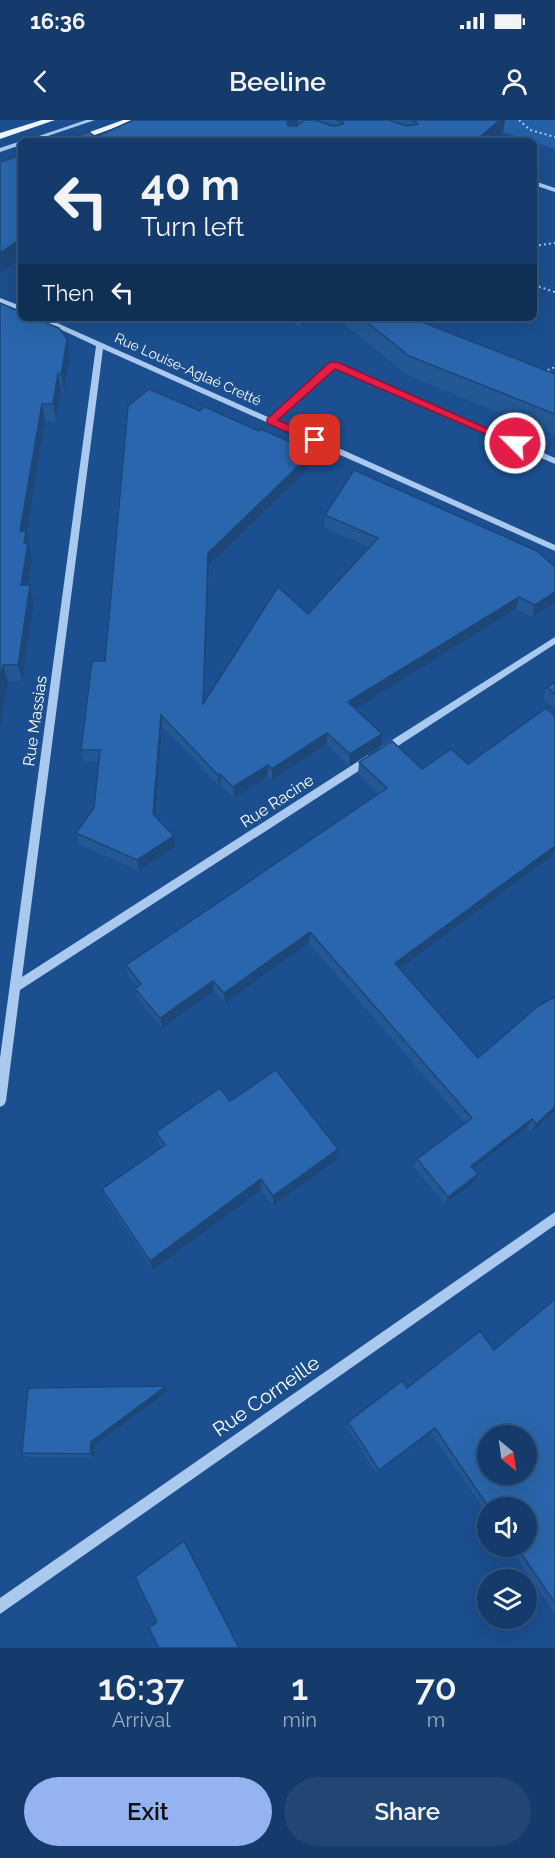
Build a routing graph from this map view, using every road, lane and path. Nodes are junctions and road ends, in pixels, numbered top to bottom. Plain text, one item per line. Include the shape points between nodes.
1 (51, 120) edge
2 (92, 120) edge
3 (132, 120) edge
4 (519, 120) edge
5 (0, 136) edge
6 (555, 137) edge
7 (36, 138) edge
8 (78, 138) edge
9 (18, 144) edge
10 (0, 150) edge
11 (537, 184) edge
12 (555, 190) edge
13 (555, 243) edge
14 (537, 246) edge
15 (537, 286) edge
16 (555, 292) edge
17 (0, 300) edge
18 (18, 308) edge
19 (47, 321) edge
20 (100, 345) junction
21 (555, 367) edge
22 (546, 378) edge
23 (271, 421) junction
24 (555, 461) edge
25 (555, 548) edge
26 (555, 640) edge
27 (15, 987) junction
28 (0, 1101) edge
29 (555, 1218) edge
30 (0, 1607) edge

1 - 5 main road
2 - 7 street
3 - 8 main road
4 - 6 path via 535,133
9 - 10 street
11 - 12 street
13 - 14 path
15 - 16 path
17 - 18 street
19 - 20 street, Rue Louise-Aglaé Cretté
20 - 23 street, Rue Louise-Aglaé Cretté
20 - 27 street, Rue Massias
21 - 22 path via 537,374
23 - 24 street via 334,364
23 - 25 street, Rue Louise-Aglaé Cretté
26 - 27 street, Rue Racine
27 - 28 street, Rue Massias
29 - 30 street, Rue Corneille

